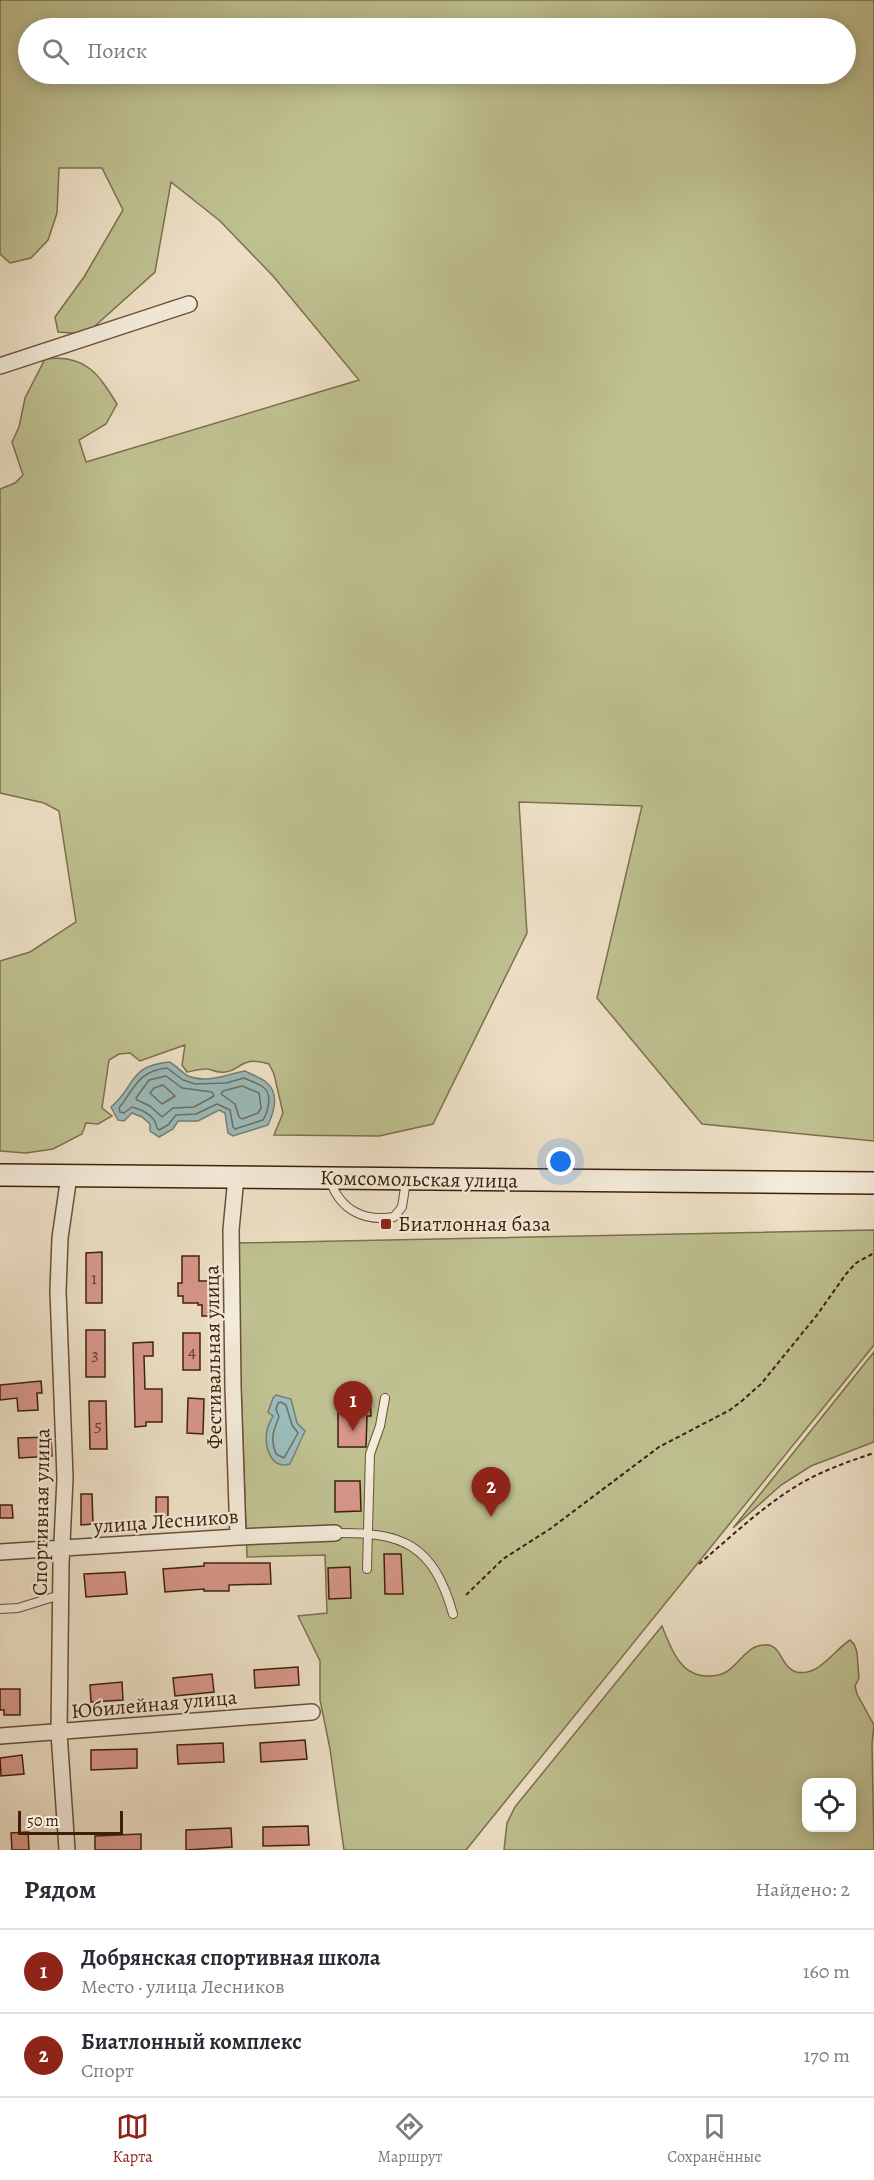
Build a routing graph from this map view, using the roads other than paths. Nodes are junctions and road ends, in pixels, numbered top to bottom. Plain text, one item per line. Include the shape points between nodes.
1 (189, 304) dead end
2 (0, 366) edge
3 (0, 1175) edge
4 (69, 1176) junction
5 (236, 1177) junction
6 (330, 1178) junction
7 (406, 1179) junction
8 (874, 1183) edge
9 (385, 1398) dead end
10 (369, 1532) junction
11 (335, 1533) joint
12 (238, 1537) junction
13 (62, 1549) junction
14 (0, 1552) edge
15 (367, 1569) dead end
16 (60, 1595) junction
17 (0, 1609) edge
18 (453, 1614) dead end
19 (312, 1712) dead end
20 (59, 1733) junction
21 (0, 1736) edge
22 (67, 1850) edge

1 - 2 street
3 - 4 main road, Комсомольская улица
4 - 5 main road, Комсомольская улица
4 - 13 street, Спортивная улица via 60,1238 58,1291 65,1478
5 - 6 main road, Комсомольская улица
5 - 12 street, Фестивальная улица via 231,1230
6 - 7 main road, Комсомольская улица
6 - 7 lane via 347,1208 367,1218 394,1217 402,1207
7 - 8 main road, Комсомольская улица
9 - 10 lane via 370,1454
10 - 11 lane
10 - 15 lane
10 - 18 lane via 404,1541 418,1551 439,1576
11 - 12 street, улица Лесников
12 - 13 street, улица Лесников
13 - 14 street, улица Лесников
13 - 16 street, Спортивная улица
16 - 17 lane via 18,1608
16 - 20 street, Спортивная улица
19 - 20 street, Юбилейная улица
20 - 21 street, Юбилейная улица
20 - 22 street, Спортивная улица

